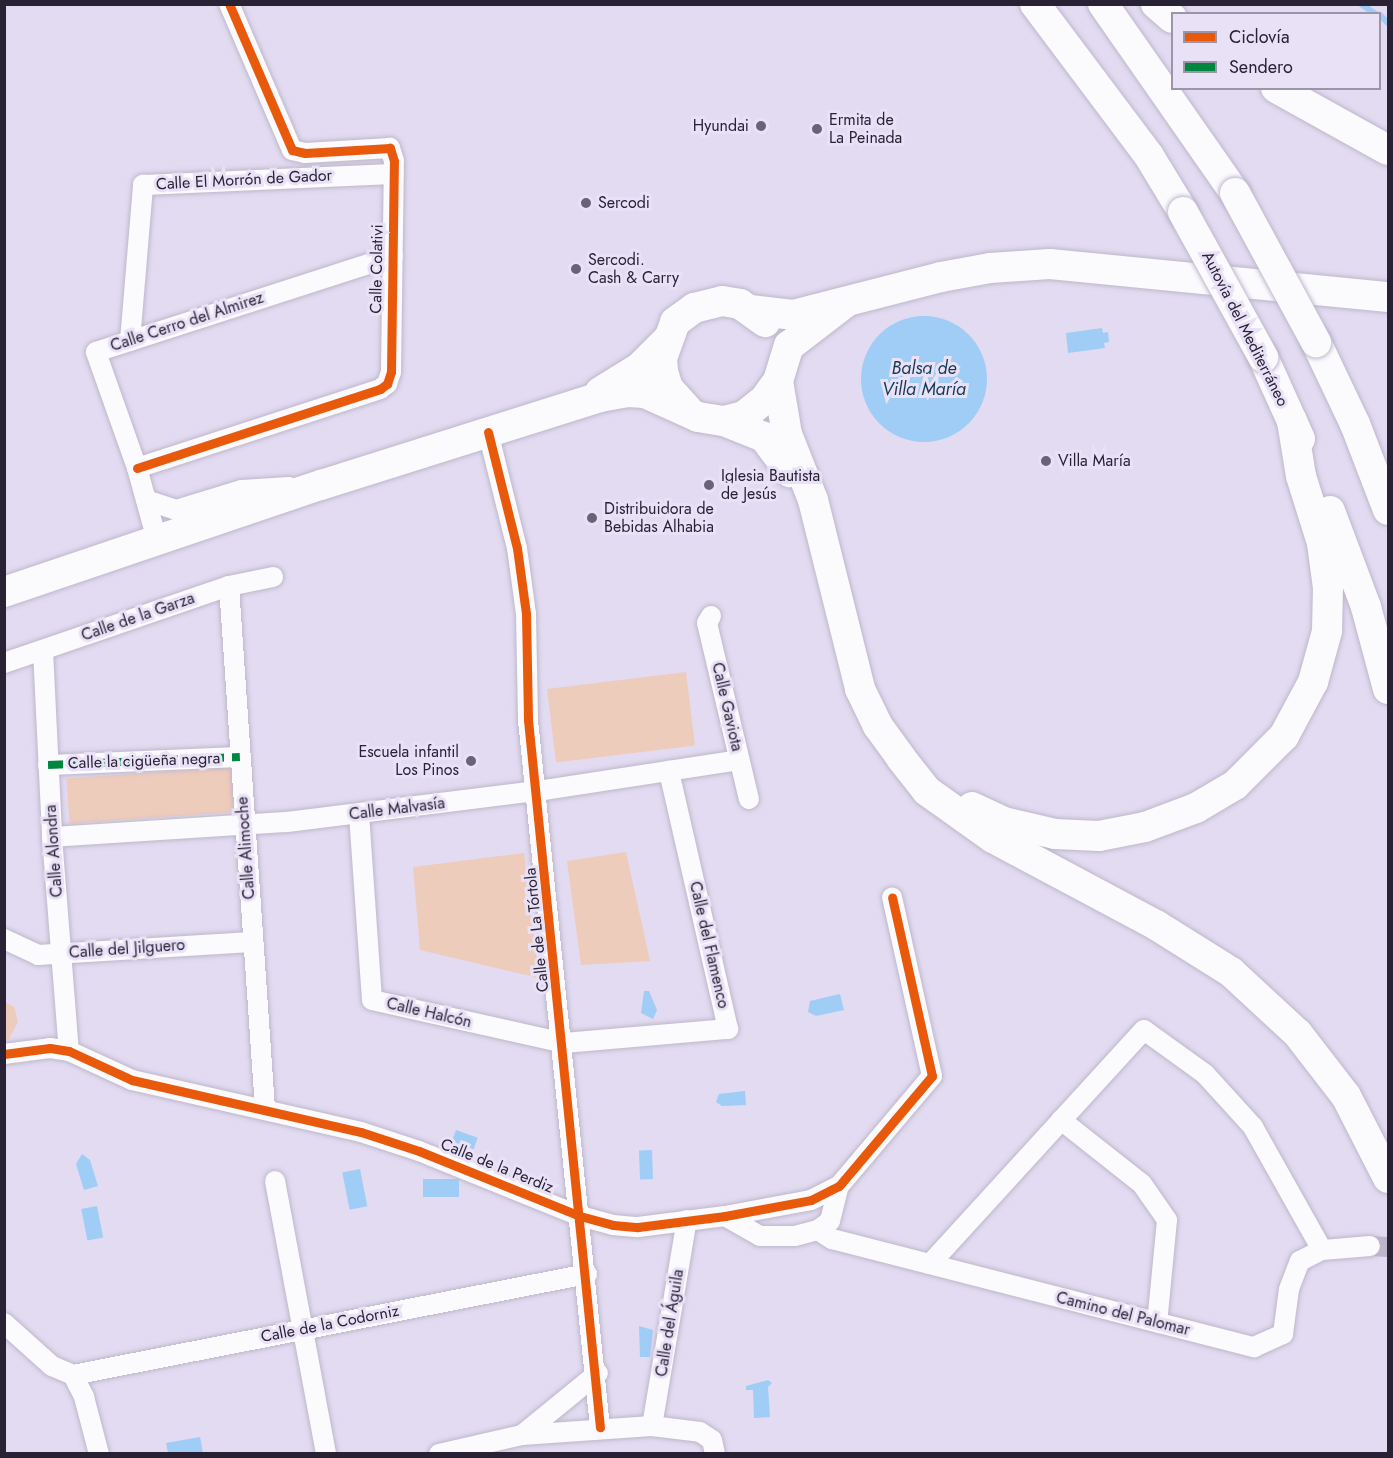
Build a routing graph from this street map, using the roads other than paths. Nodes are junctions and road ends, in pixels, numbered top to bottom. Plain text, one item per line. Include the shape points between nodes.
1 (229, 4) edge
2 (1035, 4) edge
3 (1103, 4) edge
4 (1156, 4) edge
5 (1171, 16) edge
6 (1280, 90) edge
7 (1389, 150) edge
8 (394, 174) junction
9 (393, 256) junction
10 (1389, 297) edge
11 (845, 303) junction
12 (750, 310) junction
13 (668, 339) junction
14 (130, 341) junction
15 (780, 372) junction
16 (576, 404) junction
17 (711, 419) junction
18 (1292, 421) junction
19 (488, 432) junction
20 (137, 468) junction
21 (321, 485) junction
22 (146, 500) junction
23 (1389, 510) edge
24 (816, 523) junction
25 (157, 540) junction
26 (273, 577) dead end
27 (229, 586) junction
28 (4, 592) edge
29 (711, 616) dead end
30 (43, 650) junction
31 (4, 663) edge
32 (1389, 689) edge
33 (240, 757) junction
34 (901, 758) junction
35 (740, 760) junction
36 (48, 765) junction
37 (669, 771) junction
38 (537, 791) junction
39 (749, 799) dead end
40 (359, 813) junction
41 (244, 826) junction
42 (52, 837) junction
43 (892, 897) dead end
44 (4, 939) edge
45 (252, 942) junction
46 (62, 953) junction
47 (564, 1043) junction
48 (69, 1052) junction
49 (4, 1054) edge
50 (265, 1109) junction
51 (1061, 1120) junction
52 (1389, 1178) edge
53 (275, 1181) dead end
54 (839, 1186) junction
55 (580, 1216) junction
56 (725, 1216) junction
57 (687, 1220) junction
58 (818, 1230) junction
59 (1370, 1246) tunnel mouth
60 (1322, 1250) junction
61 (930, 1264) junction
62 (587, 1274) junction
63 (4, 1323) edge
64 (1157, 1323) junction
65 (303, 1330) junction
66 (598, 1373) junction
67 (74, 1375) junction
68 (652, 1426) junction
69 (600, 1427) junction
70 (522, 1435) junction
71 (99, 1454) edge
72 (326, 1454) edge
73 (439, 1454) edge
74 (715, 1454) edge

1 - 8 street, Calle Colativi via 292,150 305,153 390,148
2 - 18 highway, Autovía del Mediterráneo, bridge via 1149,156 1263,357
3 - 23 highway, bridge via 1234,193 1316,342 1355,424
4 - 5 highway
6 - 7 highway
8 - 9 street, Calle Colativi
8 - 14 street, Calle El Morrón de Gador via 143,185
9 - 14 street, Calle Cerro del Almirez
9 - 20 street, Calle Colativi via 387,384
10 - 11 highway via 1050,264 940,276
11 - 12 highway via 793,315
11 - 15 highway via 789,346
12 - 13 highway via 722,301 694,308 675,322
12 - 15 highway via 772,330
13 - 16 highway via 639,368
13 - 17 highway via 662,358 668,388 679,404
14 - 20 street, Calle Cerro del Almirez via 96,352
15 - 17 highway via 756,408
15 - 24 highway via 787,434 813,500
16 - 17 highway via 627,392 645,393
16 - 19 highway
17 - 24 highway via 764,437 788,465 803,504
18 - 32 highway, Autovía del Mediterráneo via 1366,607
18 - 34 highway via 1301,476 1322,543 1328,588 1327,631 1312,682 1284,736 1235,785 1196,808 1145,827 1099,836 1055,834 1004,822 958,800
19 - 21 highway
19 - 38 street, Calle de La Tórtola via 518,548 526,614 528,720
20 - 22 street, Calle Cerro del Almirez
21 - 22 street via 242,490 176,510
21 - 25 highway
22 - 25 street, Calle Cerro del Almirez
24 - 34 highway via 860,689 878,726
25 - 28 highway
26 - 27 street, Calle de la Garza
27 - 30 street, Calle de la Garza
27 - 33 street, Calle Alimoche
29 - 35 street, Calle Gaviota via 707,623
30 - 31 street, Calle de la Garza
30 - 36 street, Calle Alondra
33 - 36 street, Calle la cigüeña negra
33 - 41 street, Calle Alimoche
34 - 52 highway via 927,791 993,838 1156,925 1231,972 1298,1034 1346,1095
35 - 37 street, Calle Malvasía
35 - 39 street, Calle Gaviota
36 - 42 street, Calle Alondra
37 - 38 street, Calle Malvasía
37 - 47 street, Calle del Flamenco via 728,1029
38 - 40 street, Calle Malvasía
38 - 47 street, Calle de La Tórtola
40 - 41 street, Calle Malvasía
40 - 47 street, Calle Halcón via 372,1000
41 - 42 street, Calle Malvasía
41 - 45 street, Calle Alimoche
42 - 46 street, Calle Alondra
43 - 54 street, Calle de la Perdiz via 932,1076
44 - 46 street, Calle del Jilguero via 38,955
45 - 46 street, Calle del Jilguero
45 - 50 street, Calle Alimoche
46 - 48 street, Calle Alondra
47 - 55 street, Calle de La Tórtola
48 - 49 street, Calle de la Perdiz via 50,1048
48 - 50 street, Calle de la Perdiz via 132,1080
50 - 55 street, Calle de la Perdiz via 418,1150
51 - 60 street via 1144,1030 1205,1074 1253,1127
51 - 61 street
51 - 64 street via 1103,1149 1142,1184 1167,1220
53 - 65 street
54 - 56 street, Calle de la Perdiz via 811,1200
54 - 58 street via 831,1221
55 - 57 street, Calle de la Perdiz via 638,1227
55 - 62 street, Calle de La Tórtola
56 - 57 street, Calle de la Perdiz
56 - 58 street via 760,1236 795,1236
57 - 68 street, Calle del Águila
58 - 61 street, Camino del Palomar via 832,1239
59 - 60 street, Camino del Palomar
60 - 64 street, Camino del Palomar via 1300,1261 1289,1288 1283,1334 1266,1345 1254,1347
61 - 64 street, Camino del Palomar
62 - 65 street, Calle de la Codorniz
62 - 66 street, Calle de La Tórtola
63 - 67 street via 52,1366
65 - 67 street, Calle de la Codorniz
65 - 72 street
66 - 69 street, Calle de La Tórtola
66 - 70 street
67 - 71 street
68 - 69 street
68 - 74 street via 700,1432 712,1440
69 - 70 street
70 - 73 street

